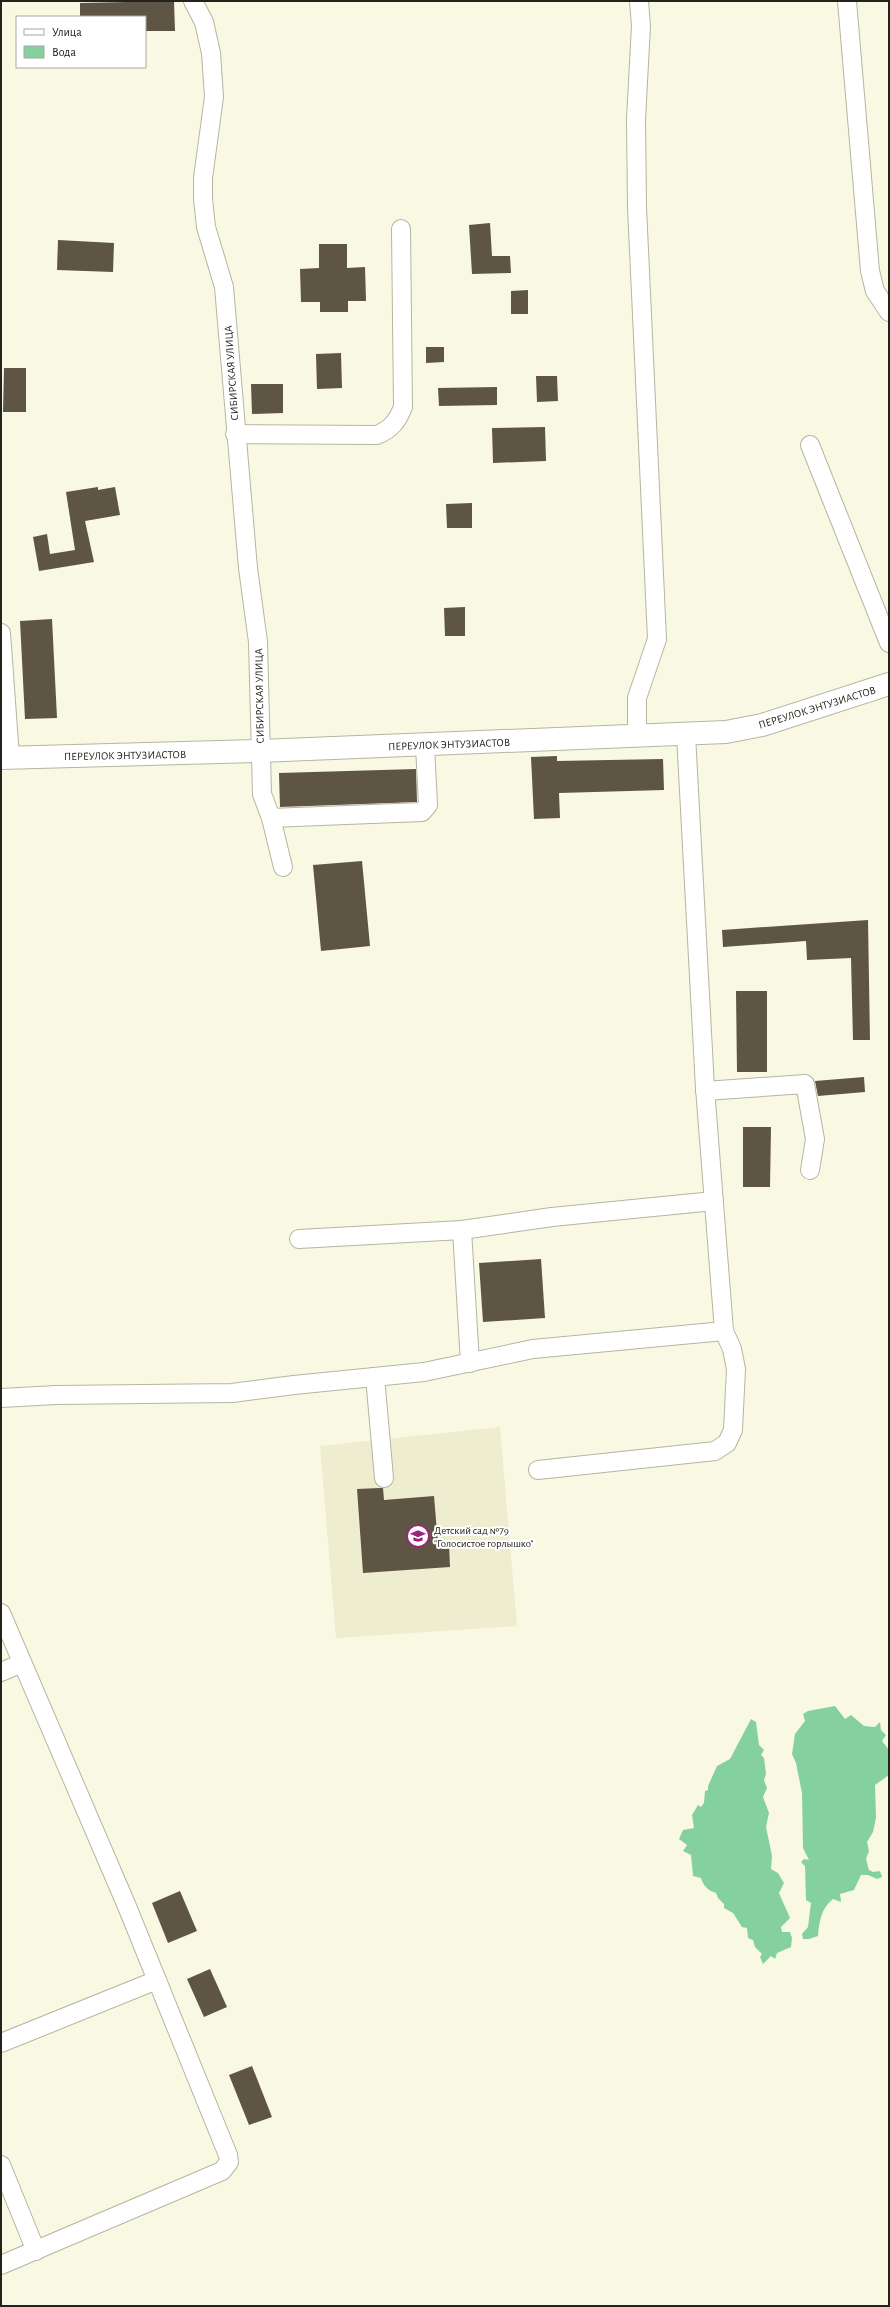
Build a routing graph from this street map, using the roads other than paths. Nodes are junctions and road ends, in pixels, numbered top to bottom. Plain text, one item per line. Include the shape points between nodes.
1 (193, 1) edge
2 (639, 1) edge
3 (847, 1) edge
4 (401, 229) dead end
5 (889, 312) edge
6 (235, 434) junction
7 (810, 445) dead end
8 (1, 633) edge
9 (889, 643) edge
10 (889, 684) edge
11 (686, 735) junction
12 (637, 736) junction
13 (425, 745) junction
14 (260, 751) junction
15 (5, 758) edge
16 (271, 818) junction
17 (283, 867) dead end
18 (705, 1091) junction
19 (810, 1170) dead end
20 (714, 1201) junction
21 (462, 1230) junction
22 (299, 1239) dead end
23 (724, 1331) junction
24 (470, 1363) junction
25 (375, 1377) junction
26 (1, 1398) edge
27 (538, 1470) dead end
28 (384, 1478) dead end
29 (1, 1613) edge
30 (22, 1663) junction
31 (1, 1672) edge
32 (157, 1980) junction
33 (1, 2043) edge
34 (1, 2164) edge
35 (36, 2250) junction
36 (1, 2266) edge

1 - 6 street, СИБИРСКАЯ УЛИЦА via 204,22 211,53 214,97 203,178 203,199 206,228 224,287
2 - 12 street via 641,26 636,119 637,207 657,639 637,698
3 - 5 street via 870,271 875,291
4 - 6 street via 403,407 399,419 390,430 376,435
6 - 14 street, СИБИРСКАЯ УЛИЦА via 258,642
7 - 9 street
8 - 15 street
10 - 11 main road, ПЕРЕУЛОК ЭНТУЗИАСТОВ via 762,725 726,732
11 - 12 main road, ПЕРЕУЛОК ЭНТУЗИАСТОВ
11 - 18 street
12 - 13 main road, ПЕРЕУЛОК ЭНТУЗИАСТОВ
13 - 14 main road, ПЕРЕУЛОК ЭНТУЗИАСТОВ
13 - 16 street via 428,805 422,812
14 - 15 main road, ПЕРЕУЛОК ЭНТУЗИАСТОВ
14 - 16 street, СИБИРСКАЯ УЛИЦА via 262,794
16 - 17 street, СИБИРСКАЯ УЛИЦА via 280,845
18 - 19 street via 805,1084 815,1139
18 - 20 street
20 - 21 street via 552,1217
20 - 23 street
21 - 22 street
21 - 24 street
23 - 24 street via 533,1349
23 - 27 street via 732,1349 736,1369 733,1430 727,1443 715,1451
24 - 25 street via 424,1372
25 - 26 street via 232,1393
25 - 28 street
29 - 30 street
30 - 31 street
30 - 32 street
32 - 33 street
32 - 35 street via 229,2162 222,2171
34 - 35 street
35 - 36 street

